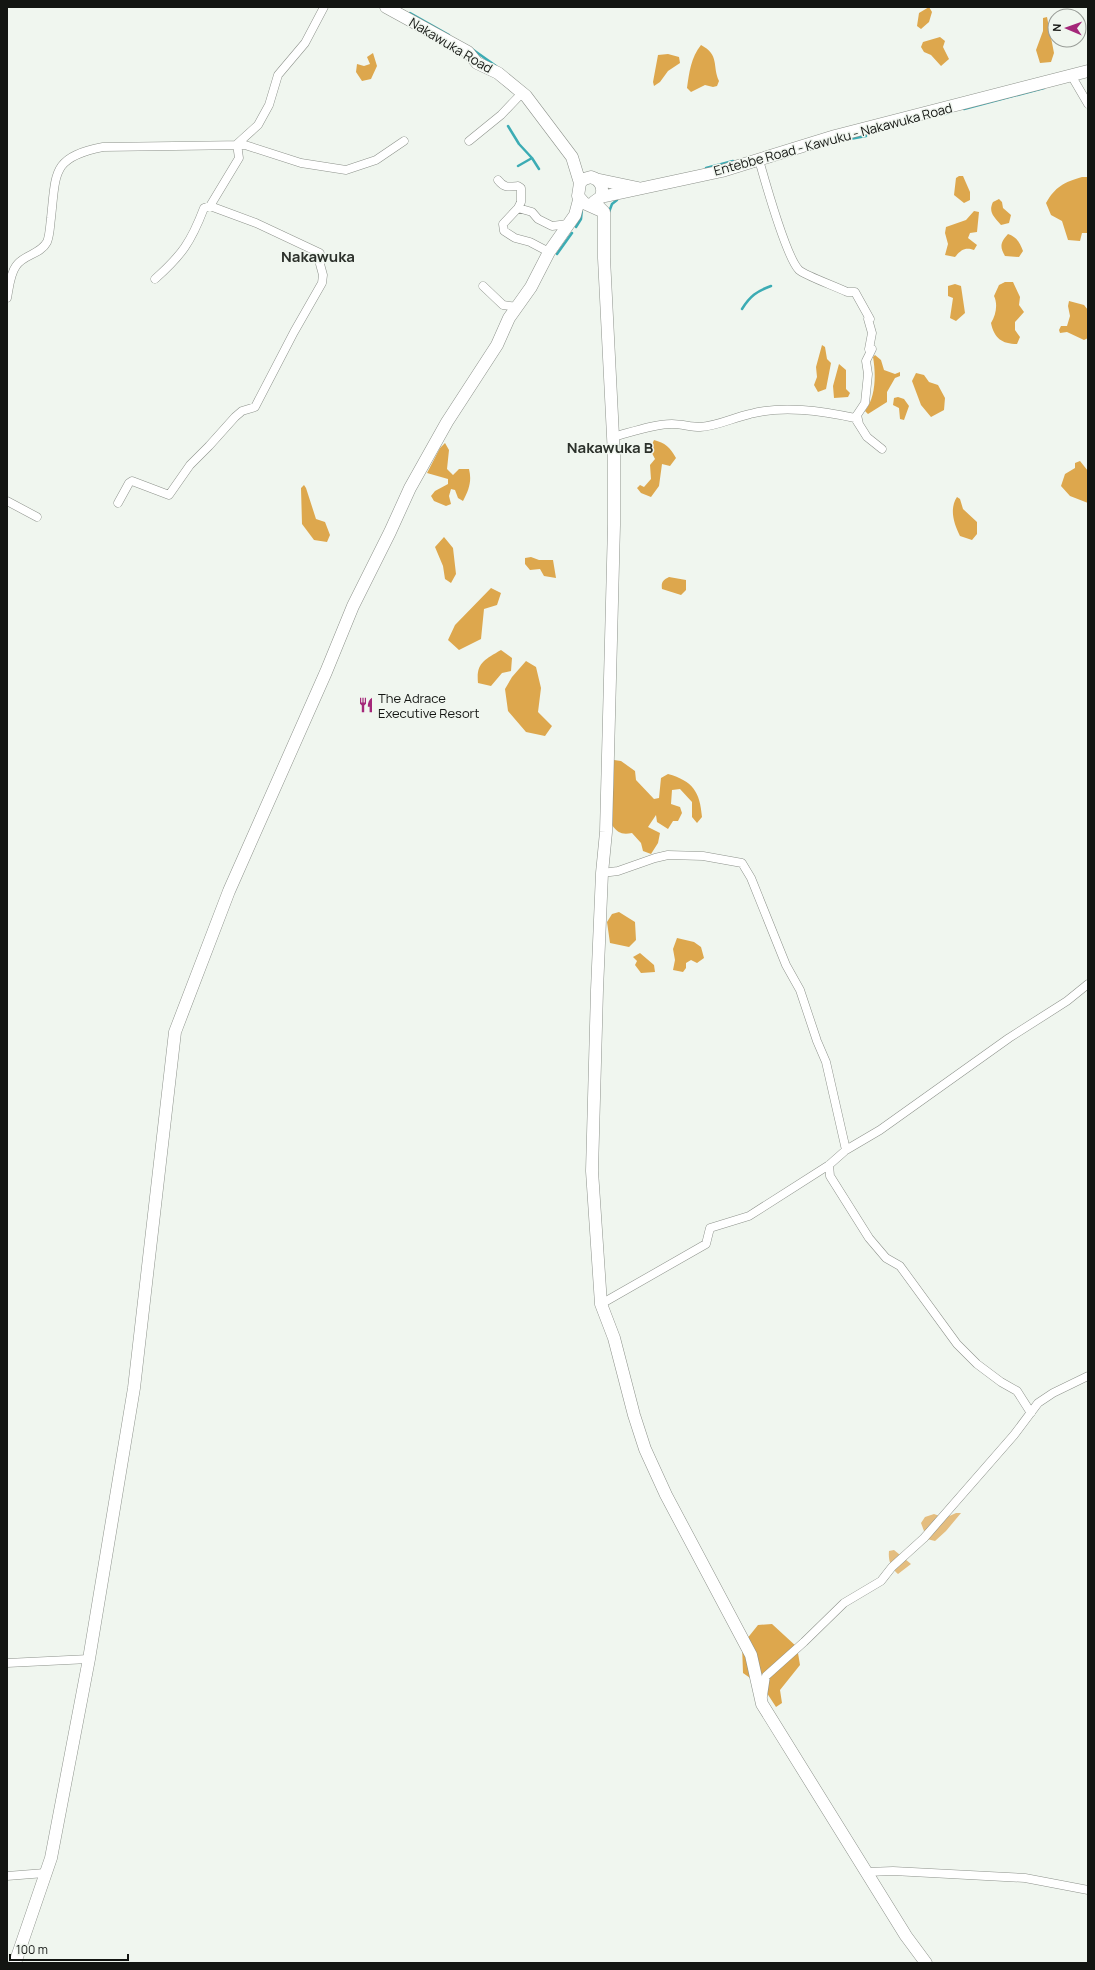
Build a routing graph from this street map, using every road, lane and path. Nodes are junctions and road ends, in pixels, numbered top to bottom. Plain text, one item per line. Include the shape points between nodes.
1 (324, 7) edge
2 (386, 7) edge
3 (1088, 71) edge
4 (1071, 75) junction
5 (522, 92) junction
6 (1088, 104) edge
7 (404, 141) dead end
8 (469, 141) dead end
9 (238, 144) junction
10 (572, 157) junction
11 (759, 160) junction
12 (593, 178) junction
13 (498, 180) dead end
14 (580, 183) junction
15 (641, 189) junction
16 (600, 198) junction
17 (580, 200) junction
18 (210, 206) junction
19 (518, 208) junction
20 (604, 212) junction
21 (568, 224) junction
22 (549, 252) junction
23 (155, 279) dead end
24 (483, 286) dead end
25 (7, 298) edge
26 (518, 307) junction
27 (859, 424) junction
28 (613, 437) junction
29 (882, 449) dead end
30 (7, 501) edge
31 (118, 503) dead end
32 (37, 517) dead end
33 (602, 873) junction
34 (1088, 984) edge
35 (846, 1150) junction
36 (829, 1165) junction
37 (601, 1304) junction
38 (1088, 1376) edge
39 (1031, 1413) junction
40 (89, 1659) junction
41 (7, 1663) edge
42 (762, 1704) junction
43 (867, 1872) junction
44 (45, 1874) junction
45 (7, 1876) edge
46 (1088, 1890) edge
47 (15, 1963) edge
48 (926, 1963) edge

1 - 9 street via 305,43 278,75 269,105 258,125
2 - 5 main road, Nakawuka Road via 468,52 477,64 498,74
3 - 4 main road, Entebbe Road - Kawuku - Nakawuka Road
4 - 6 street
4 - 11 main road, Entebbe Road - Kawuku - Nakawuka Road via 835,136
5 - 8 street via 501,115
5 - 10 main road, Nakawuka Road
7 - 9 street via 376,160 346,170 308,164 257,147
9 - 18 street via 239,158
9 - 25 street via 103,147 88,150 63,162 57,173 47,242 16,266
10 - 12 main road
10 - 14 main road, Nakawuka Road
11 - 15 main road, Entebbe Road - Kawuku - Nakawuka Road
11 - 27 street via 779,224 795,263 800,270 847,292 855,292 870,319 868,318 872,333 869,349 872,349 866,361 866,394 865,403 857,415
12 - 14 main road via 584,178
12 - 15 main road
12 - 16 main road via 602,187
13 - 19 street via 502,185 521,188 521,202
14 - 17 main road, Nakawuka Road via 577,193
15 - 16 main road, Entebbe Road - Kawuku - Nakawuka Road
16 - 20 main road via 594,202
17 - 20 main road
17 - 21 main road via 575,215
18 - 23 street via 204,208 189,243 176,260
18 - 31 street via 256,223 320,253 322,284 255,407 242,411 235,417 190,465 169,495 132,481
19 - 21 street via 532,212 538,219 552,226
19 - 22 street via 503,224 504,231
20 - 28 main road
21 - 22 main road
22 - 26 main road
24 - 26 street via 503,305
26 - 40 main road via 509,318 497,345 425,461 353,606 229,891 175,1032 134,1388
27 - 28 street via 855,418 804,409 750,414 727,423 700,427 672,424 644,428
27 - 29 street via 867,438
28 - 33 main road via 614,568 606,832
30 - 32 street
33 - 35 street via 618,871 668,855 703,856 742,863 751,878 786,965 800,990 826,1062
33 - 37 main road via 592,1172
34 - 35 street via 880,1130
35 - 36 street
36 - 37 street via 749,1216 710,1228 706,1244
36 - 39 street via 830,1176 869,1238 886,1258 900,1266 957,1344 977,1364 1000,1382 1017,1391
37 - 42 main road via 614,1338 645,1449 751,1655
38 - 39 street via 1053,1393 1038,1403
39 - 42 street via 977,1479 881,1581 844,1603 766,1676
40 - 41 street
40 - 44 main road via 51,1858
42 - 43 main road
43 - 46 street via 1025,1878
43 - 48 main road via 906,1936
44 - 45 street
44 - 47 main road

